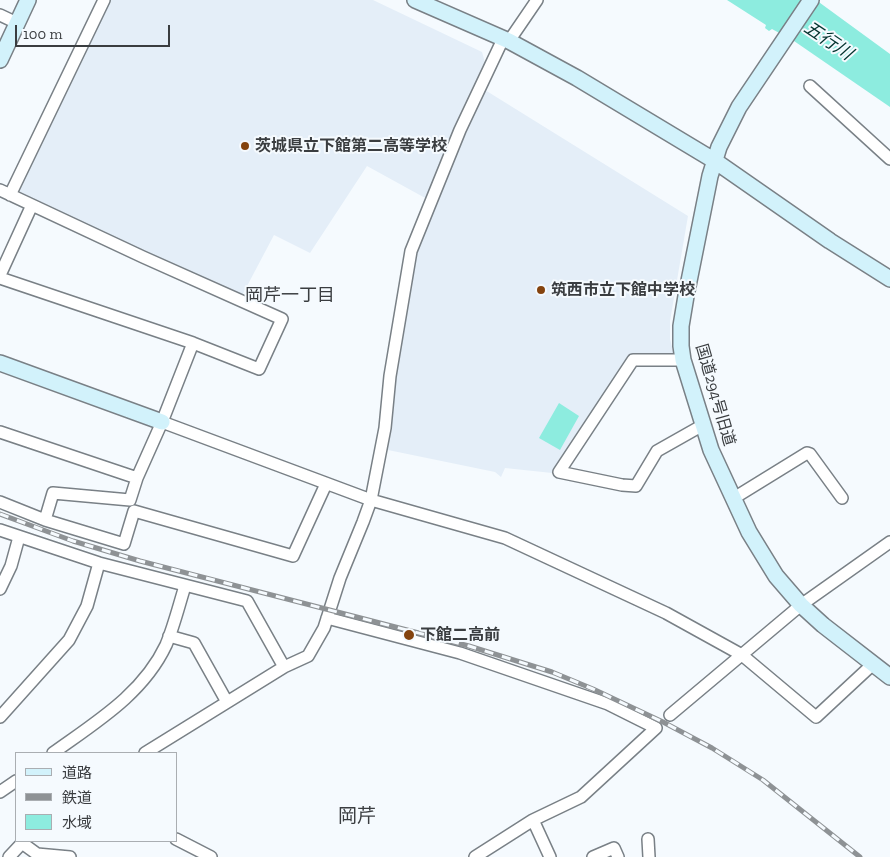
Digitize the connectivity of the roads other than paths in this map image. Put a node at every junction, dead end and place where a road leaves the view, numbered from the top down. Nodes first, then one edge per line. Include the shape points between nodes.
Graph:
1 (28, 0) edge
2 (104, 0) edge
3 (415, 0) edge
4 (537, 0) edge
5 (811, 0) edge
6 (0, 15) edge
7 (17, 23) junction
8 (506, 40) junction
9 (0, 60) edge
10 (810, 86) dead end
11 (890, 159) edge
12 (715, 161) junction
13 (5, 192) edge
14 (32, 205) junction
15 (0, 277) edge
16 (890, 279) edge
17 (193, 343) junction
18 (683, 360) junction
19 (0, 363) edge
20 (162, 422) junction
21 (703, 425) junction
22 (0, 432) edge
23 (137, 478) junction
24 (326, 484) junction
25 (734, 498) junction
26 (842, 498) dead end
27 (371, 500) junction
28 (0, 502) edge
29 (132, 506) junction
30 (45, 520) junction
31 (0, 530) edge
32 (19, 537) junction
33 (890, 542) edge
34 (99, 563) junction
35 (186, 586) junction
36 (0, 589) edge
37 (801, 605) junction
38 (328, 618) junction
39 (170, 636) junction
40 (742, 655) junction
41 (873, 664) junction
42 (284, 667) junction
43 (890, 677) edge
44 (227, 702) junction
45 (670, 715) dead end
46 (0, 717) edge
47 (54, 752) edge
48 (146, 752) edge
49 (15, 781) edge
50 (0, 792) edge
51 (532, 820) junction
52 (648, 839) dead end
53 (178, 840) edge
54 (23, 842) edge
55 (9, 857) edge
56 (70, 857) edge
57 (211, 857) edge
58 (475, 857) edge
59 (550, 857) edge
60 (593, 857) edge
61 (618, 857) edge
62 (649, 857) edge

1 - 7 street
2 - 13 street
3 - 8 street
4 - 8 street
5 - 12 street, 国道294号旧道 via 739,107
6 - 7 street
7 - 9 street
8 - 12 street
8 - 27 street via 460,130 411,251
10 - 11 street
12 - 16 street
12 - 18 street, 国道294号旧道 via 681,326
13 - 14 street
14 - 15 street
14 - 17 street via 282,319 258,369
15 - 17 street
17 - 20 street
18 - 21 street, 国道294号旧道
18 - 21 street via 633,360 559,472 636,486 657,451
19 - 20 street
20 - 23 street
20 - 24 street
21 - 25 street, 国道294号旧道
22 - 23 street
23 - 29 street
24 - 27 street
24 - 29 street via 293,556
25 - 26 street via 807,453
25 - 37 street, 国道294号旧道 via 749,532 776,576
27 - 38 street
27 - 40 street via 505,538 666,613
28 - 30 street
29 - 30 street via 53,493
29 - 30 street via 124,544
31 - 32 street
32 - 34 street
32 - 36 street
33 - 37 street
34 - 35 street
34 - 46 street via 87,606 69,640
35 - 39 street
35 - 42 street via 247,601
37 - 40 street
37 - 41 street, 国道294号旧道
38 - 42 street via 308,656
38 - 51 street via 460,653 608,704 656,728 581,797
39 - 44 street via 194,643
39 - 47 street via 156,662 128,697
40 - 41 street via 816,716
40 - 45 street
41 - 43 street, 国道294号旧道
42 - 44 street
44 - 48 street
49 - 50 street
51 - 58 street
51 - 59 street
52 - 62 street
53 - 57 street
54 - 55 street
54 - 56 street via 37,854
60 - 61 street via 614,848

